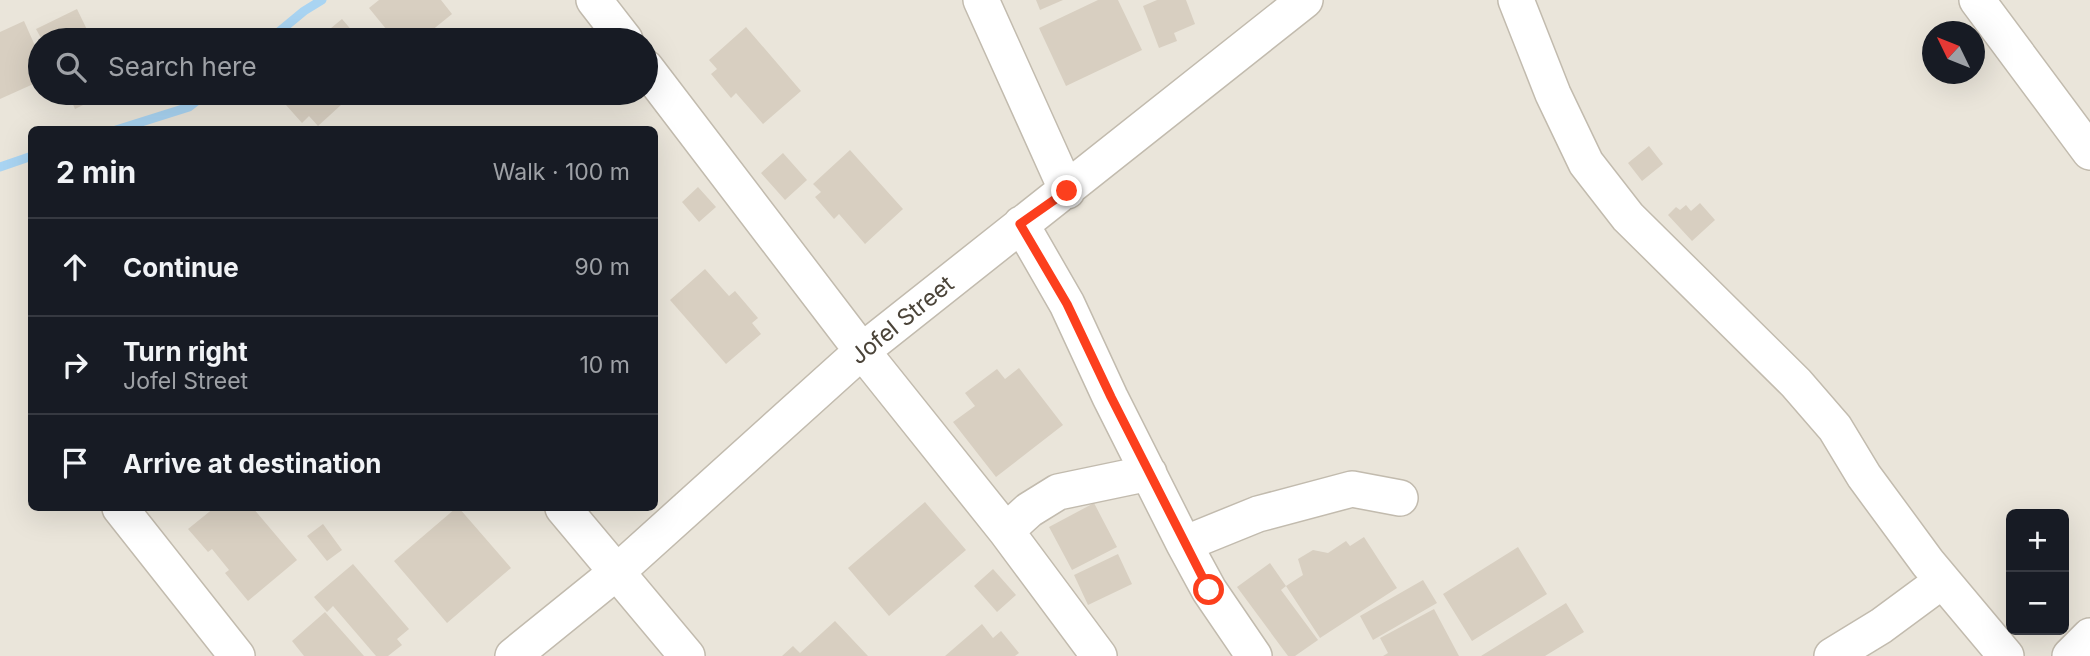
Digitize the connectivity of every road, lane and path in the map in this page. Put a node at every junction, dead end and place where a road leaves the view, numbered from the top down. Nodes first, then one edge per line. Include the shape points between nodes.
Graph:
1 (594, 0) edge
2 (981, 0) edge
3 (1305, 0) edge
4 (1516, 0) edge
5 (1978, 0) edge
6 (616, 28) edge
7 (658, 84) edge
8 (2090, 152) edge
9 (1067, 191) junction
10 (1020, 224) junction
11 (862, 351) junction
12 (1149, 473) junction
13 (1400, 498) dead end
14 (122, 511) edge
15 (566, 511) edge
16 (1006, 531) junction
17 (1184, 544) junction
18 (618, 571) junction
19 (1942, 581) junction
20 (2090, 636) edge
21 (237, 656) edge
22 (513, 656) edge
23 (687, 656) edge
24 (1099, 656) edge
25 (1254, 656) edge
26 (1832, 656) edge
27 (2006, 656) edge
28 (2070, 656) edge

1 - 6 street
2 - 9 street
3 - 9 street, Jofel Street
4 - 19 street via 1586,163 1628,217 1796,383 1835,428 1864,476
5 - 8 street
7 - 11 street
9 - 10 street, Jofel Street
10 - 11 street, Jofel Street
10 - 12 street via 1067,304
11 - 16 street
11 - 18 street, Jofel Street
12 - 16 street via 1058,492
12 - 17 street
13 - 17 street via 1352,489 1258,514
14 - 21 street
15 - 18 street
16 - 24 street
17 - 25 street
18 - 22 street, Jofel Street
18 - 23 street
19 - 26 street
19 - 27 street
20 - 28 street

